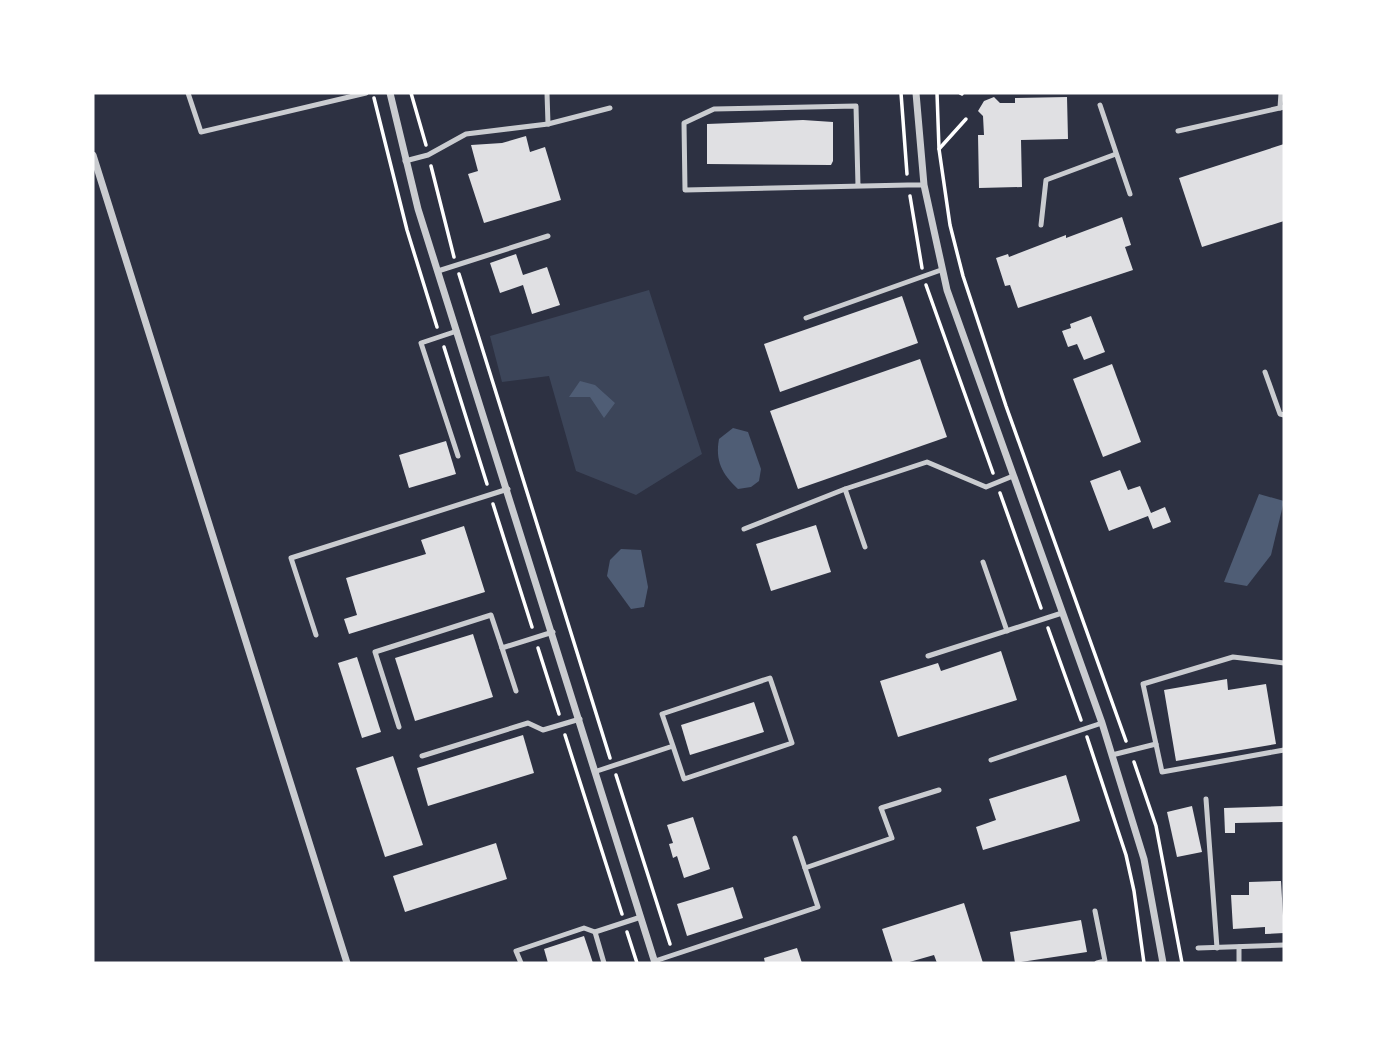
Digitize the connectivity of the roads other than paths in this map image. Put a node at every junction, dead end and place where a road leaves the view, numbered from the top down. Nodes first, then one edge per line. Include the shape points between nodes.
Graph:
1 (188, 93) edge
2 (366, 93) edge
3 (390, 93) edge
4 (547, 93) edge
5 (916, 93) edge
6 (1281, 93) edge
7 (1100, 105) dead end
8 (610, 108) dead end
9 (1282, 108) edge
10 (548, 124) junction
11 (1178, 131) dead end
12 (1116, 154) junction
13 (93, 155) edge
14 (405, 161) junction
15 (924, 184) junction
16 (858, 186) junction
17 (1130, 194) dead end
18 (1041, 225) dead end
19 (548, 236) dead end
20 (942, 270) junction
21 (438, 271) junction
22 (806, 318) dead end
23 (457, 331) junction
24 (1265, 372) dead end
25 (1284, 415) edge
26 (458, 456) dead end
27 (1013, 476) junction
28 (508, 489) junction
29 (845, 489) junction
30 (744, 529) dead end
31 (865, 547) dead end
32 (983, 562) dead end
33 (1062, 613) junction
34 (1007, 631) junction
35 (553, 632) junction
36 (316, 635) dead end
37 (502, 648) junction
38 (928, 656) dead end
39 (1284, 663) edge
40 (516, 691) dead end
41 (580, 719) junction
42 (1102, 723) junction
43 (399, 727) dead end
44 (1156, 744) junction
45 (673, 746) junction
46 (1284, 750) edge
47 (1112, 755) junction
48 (422, 756) dead end
49 (991, 761) dead end
50 (597, 771) junction
51 (939, 790) dead end
52 (1206, 799) dead end
53 (795, 838) dead end
54 (805, 868) junction
55 (1095, 911) dead end
56 (641, 917) junction
57 (595, 932) junction
58 (1284, 946) edge
59 (1239, 947) junction
60 (1198, 948) dead end
61 (1217, 948) junction
62 (655, 962) edge
63 (347, 963) edge
64 (521, 963) edge
65 (604, 963) edge
66 (1096, 963) edge
67 (1163, 963) edge
68 (1239, 963) edge

1 - 2 lane via 201,132
3 - 14 street
4 - 10 lane
5 - 15 street
6 - 9 lane
7 - 12 lane
8 - 10 lane
9 - 11 lane
10 - 14 lane via 466,134 429,155
12 - 17 lane
12 - 18 lane via 1046,180
13 - 63 street
14 - 21 street
15 - 16 lane
15 - 20 street
16 - 16 lane via 685,190 684,123 714,109 856,106
19 - 21 lane
20 - 22 lane
20 - 27 street
21 - 23 street
23 - 26 lane via 421,343
23 - 28 street
24 - 25 lane
27 - 29 lane via 986,486 927,462
27 - 33 street
28 - 35 street
28 - 36 lane via 290,558
29 - 30 lane
29 - 31 lane
32 - 34 lane
33 - 34 lane
33 - 42 street
34 - 38 lane
35 - 37 lane
35 - 41 street
37 - 40 lane
37 - 43 lane via 491,615 375,652
39 - 44 lane via 1233,657 1143,684
41 - 48 lane via 543,730 528,723
41 - 50 street
42 - 47 street
42 - 49 lane
44 - 46 lane via 1162,772
44 - 47 lane
45 - 45 lane via 684,779 792,743 770,678 662,714
45 - 50 lane
47 - 67 street via 1144,859
50 - 56 street
51 - 54 lane via 881,808 892,838
52 - 61 lane
53 - 54 lane
54 - 62 lane via 818,907
55 - 66 lane via 1105,961
56 - 57 lane
56 - 62 street
57 - 64 lane via 584,928 516,951
57 - 65 lane
58 - 59 lane
59 - 61 lane
59 - 68 lane
60 - 61 lane

